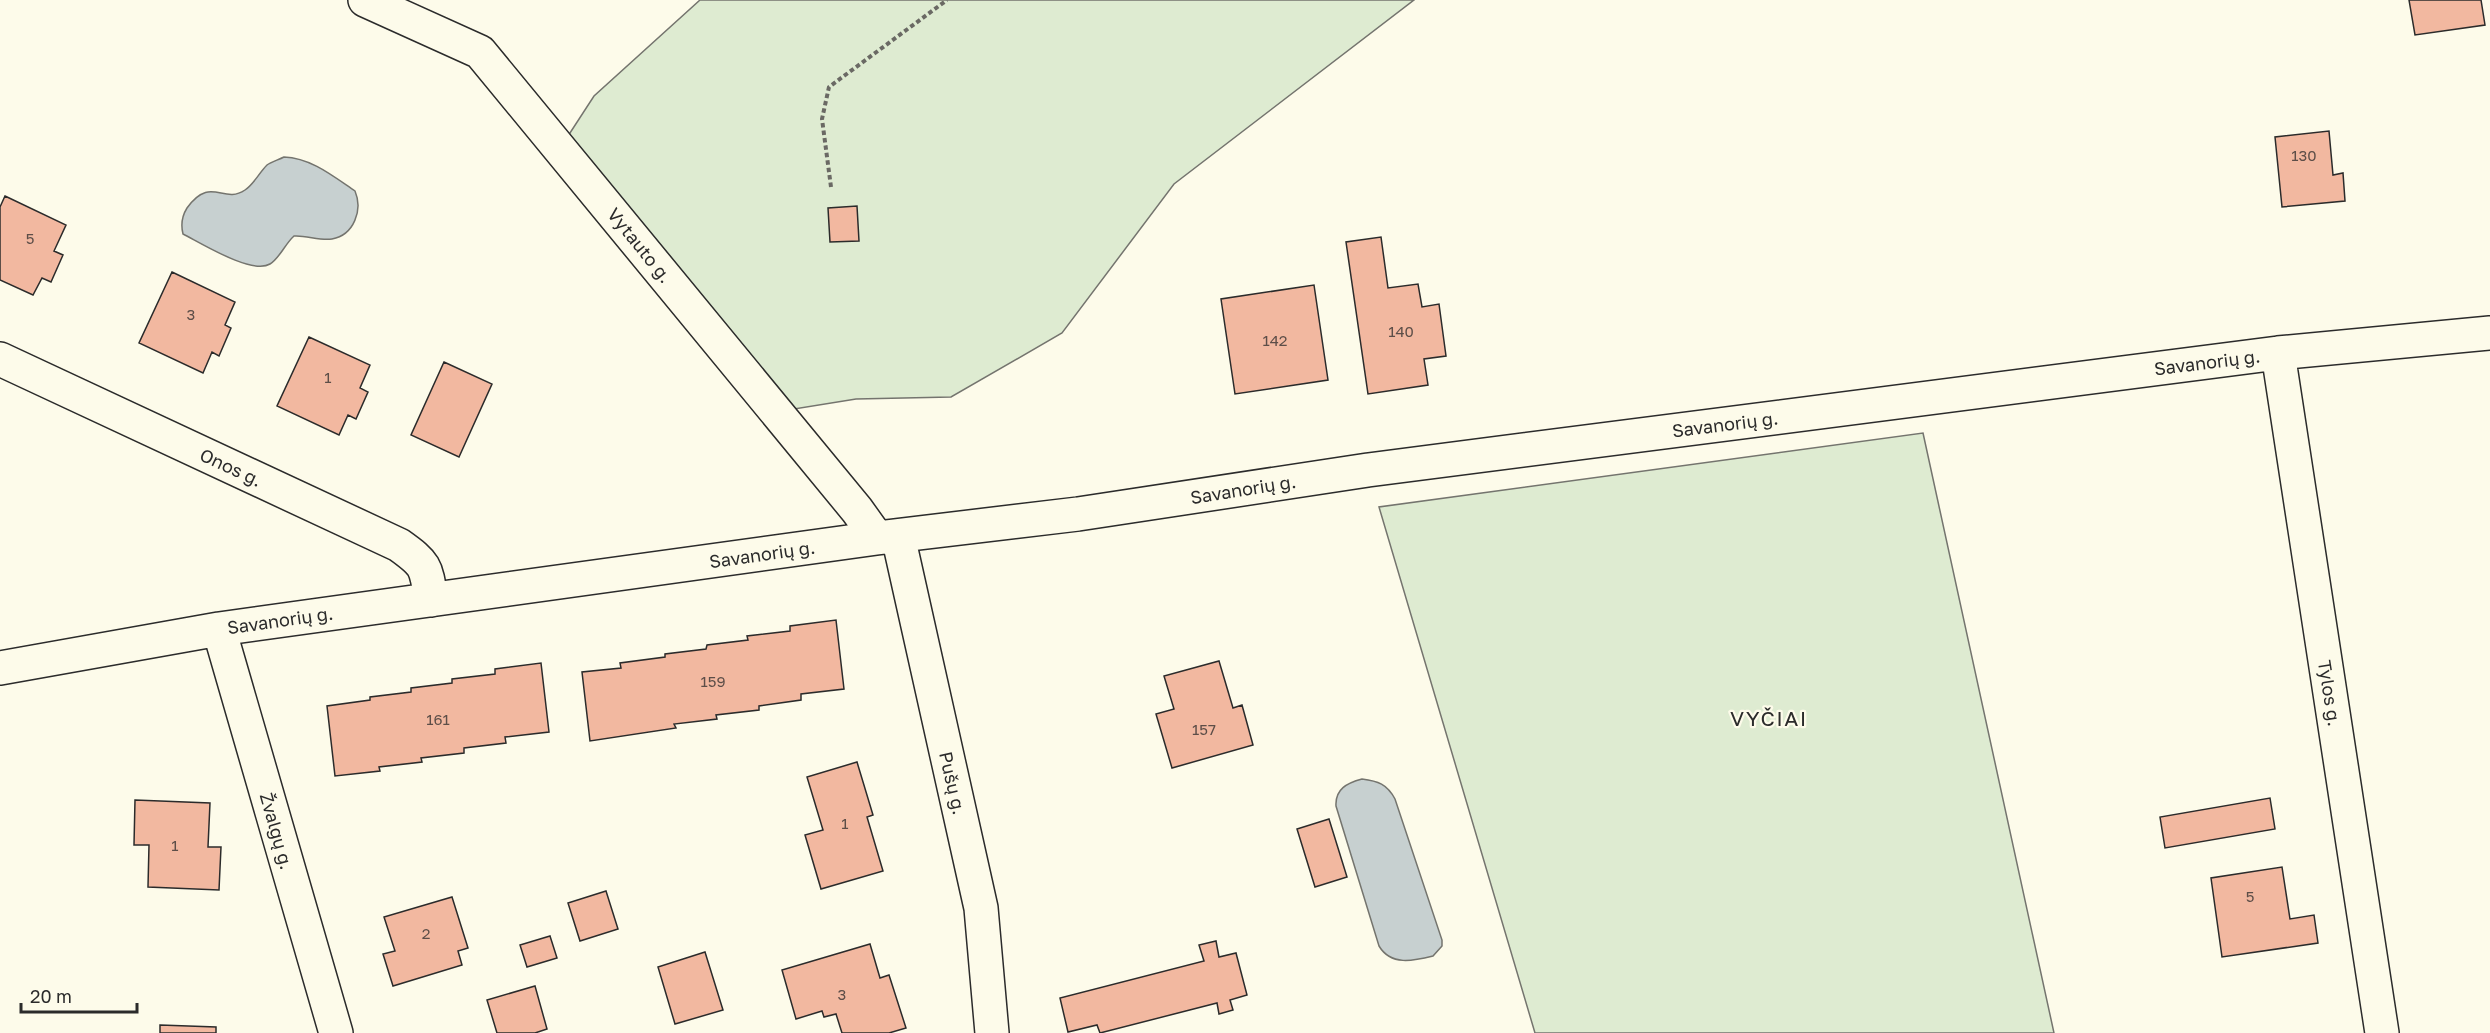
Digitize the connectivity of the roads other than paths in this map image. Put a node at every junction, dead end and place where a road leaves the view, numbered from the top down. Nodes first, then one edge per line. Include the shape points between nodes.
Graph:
1 (365, 0) edge
2 (2490, 333) edge
3 (2278, 353) junction
4 (0, 359) edge
5 (887, 537) junction
6 (431, 600) junction
7 (219, 628) junction
8 (0, 668) edge
9 (336, 1033) edge
10 (992, 1033) edge
11 (2382, 1033) edge

1 - 5 street, Vytauto g. via 480,52 857,510
2 - 3 street, Savanorių g.
3 - 5 street, Savanorių g. via 1368,470 1078,514
3 - 11 street, Tylos g.
4 - 6 street, Onos g. via 399,545 422,561
5 - 6 street, Savanorių g.
5 - 10 street, Pušų g. via 981,908
6 - 7 street, Savanorių g.
7 - 8 street, Savanorių g.
7 - 9 street, Žvalgų g.

